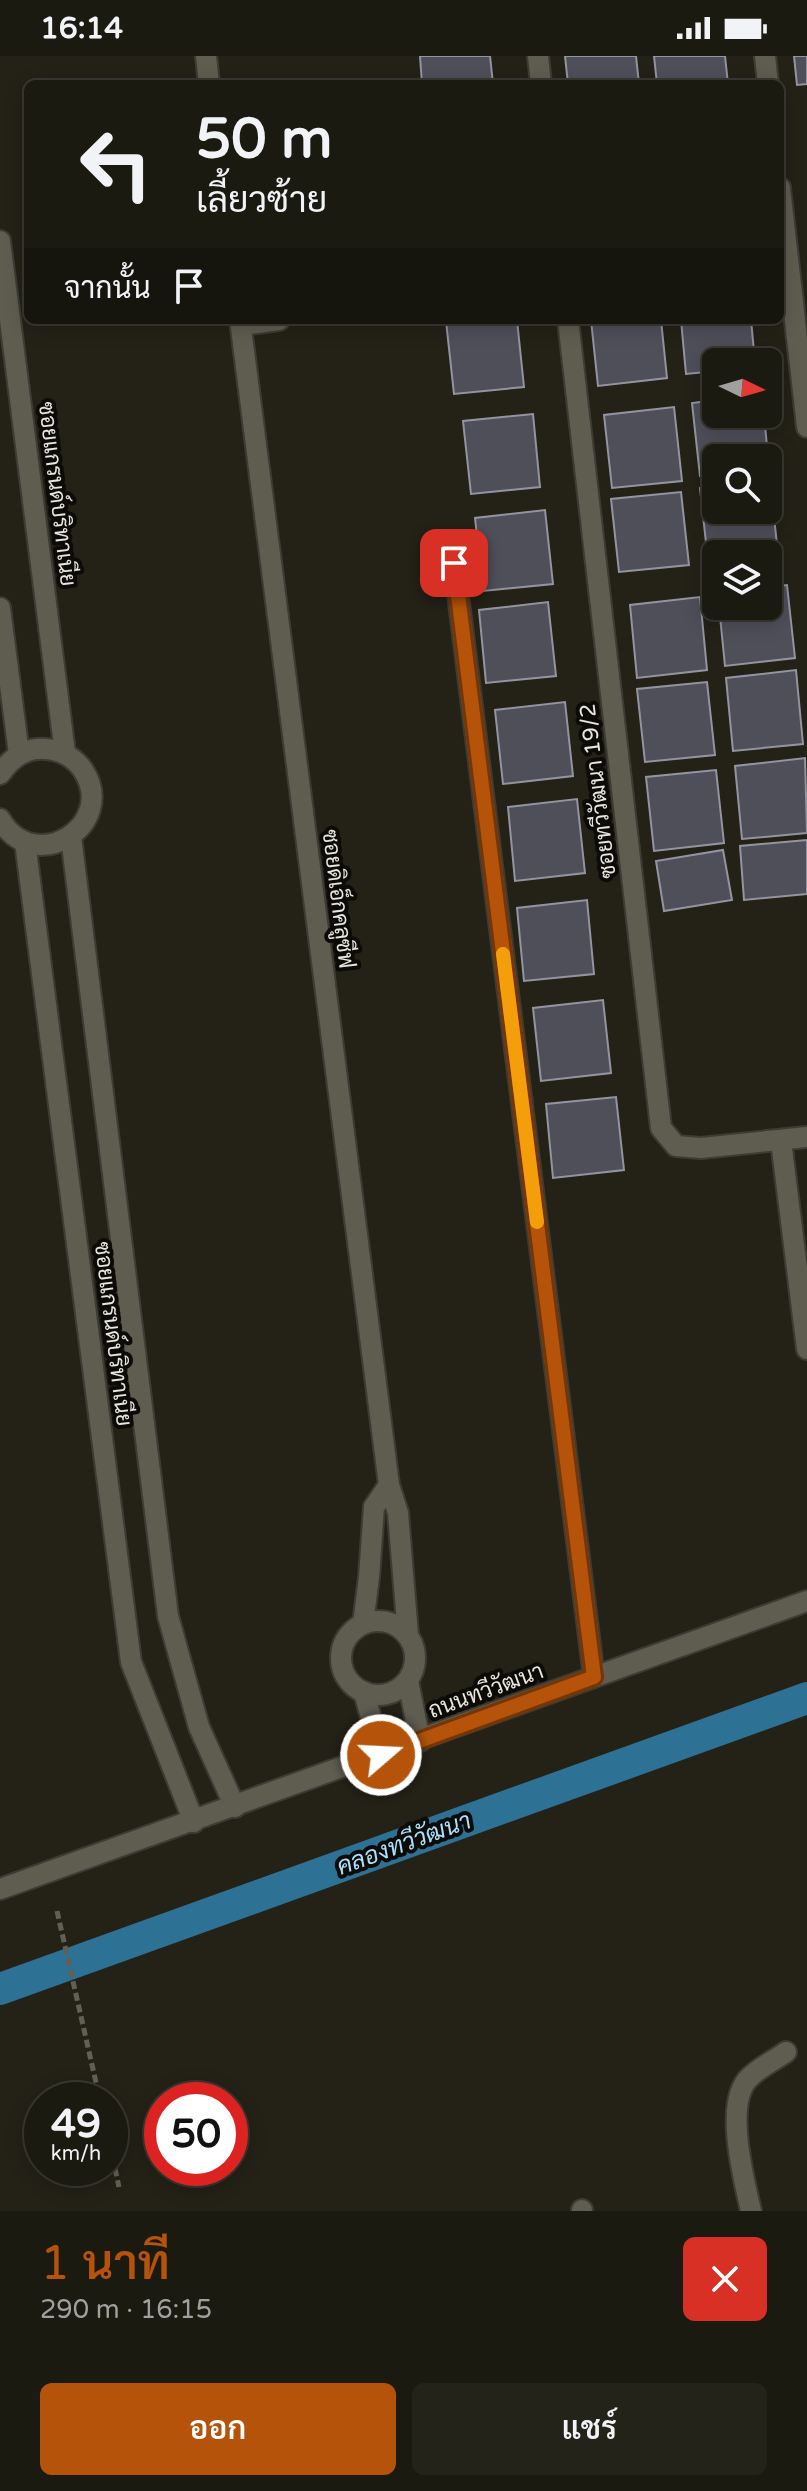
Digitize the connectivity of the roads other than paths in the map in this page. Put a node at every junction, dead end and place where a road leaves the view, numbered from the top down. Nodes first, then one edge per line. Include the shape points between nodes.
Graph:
1 (206, 56) edge
2 (538, 56) edge
3 (765, 56) edge
4 (209, 80) edge
5 (541, 80) edge
6 (768, 80) edge
7 (784, 223) edge
8 (0, 241) edge
9 (240, 324) edge
10 (568, 324) edge
11 (807, 427) edge
12 (454, 563) dead end
13 (0, 608) edge
14 (65, 753) junction
15 (19, 754) junction
16 (0, 774) edge
17 (0, 819) edge
18 (71, 837) junction
19 (25, 842) junction
20 (807, 1137) edge
21 (781, 1141) junction
22 (807, 1349) edge
23 (389, 1485) junction
24 (807, 1601) edge
25 (363, 1624) junction
26 (408, 1635) junction
27 (594, 1677) junction
28 (408, 1681) junction
29 (364, 1692) junction
30 (420, 1741) junction
31 (381, 1755) junction
32 (235, 1807) junction
33 (194, 1822) junction
34 (0, 1889) edge
35 (786, 2052) dead end
36 (751, 2211) edge

1 - 4 street
2 - 5 street
3 - 6 street
7 - 11 street
8 - 14 street, ซอยแกรนด์บริทาเนีย
9 - 23 street, ซอยดิเอ็กคลูซีฟ
10 - 21 street, ซอยทวีวัฒนา 19/2 via 661,1128 676,1146
12 - 27 street
13 - 15 street
14 - 15 street via 33,749
14 - 18 street via 83,770 91,793 83,825
15 - 16 street
17 - 19 street
18 - 19 street via 41,846
18 - 32 street, ซอยแกรนด์บริทาเนีย via 168,1616 199,1727
19 - 33 street, ซอยแกรนด์บริทาเนีย via 131,1662
20 - 21 street, ซอยทวีวัฒนา 19/2
21 - 22 street
23 - 25 street via 374,1507
23 - 26 street, ซอยดิเอ็กคลูซีฟ via 398,1513
24 - 27 street, ถนนทวีวัฒนา
25 - 26 street via 387,1622
25 - 29 street via 346,1641 342,1664 346,1676
26 - 28 street, ซอยดิเอ็กคลูซีฟ via 416,1658
27 - 30 street, ถนนทวีวัฒนา
28 - 29 street via 387,1694
28 - 30 street, ซอยดิเอ็กคลูซีฟ
29 - 31 street
30 - 31 street, ถนนทวีวัฒนา
31 - 32 street, ถนนทวีวัฒนา
32 - 33 street, ถนนทวีวัฒนา
33 - 34 street, ถนนทวีวัฒนา
35 - 36 street via 748,2078 739,2096 737,2123

